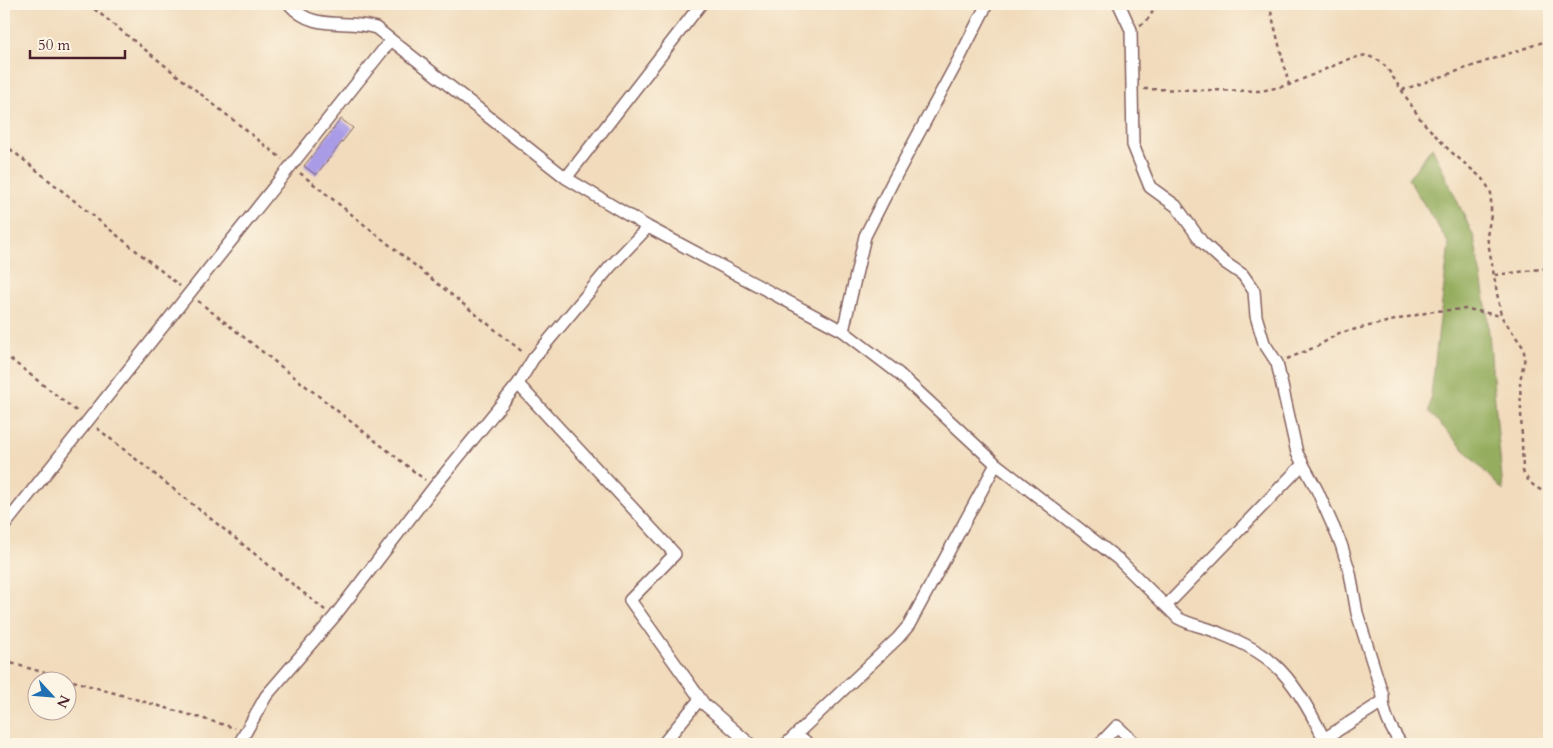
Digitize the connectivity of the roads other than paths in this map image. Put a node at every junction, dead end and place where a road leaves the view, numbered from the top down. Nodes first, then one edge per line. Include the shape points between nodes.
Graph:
1 (290, 4) edge
2 (701, 4) edge
3 (987, 4) edge
4 (1119, 4) edge
5 (391, 40) junction
6 (566, 178) junction
7 (648, 227) junction
8 (844, 331) junction
9 (518, 384) junction
10 (996, 464) junction
11 (1303, 464) junction
12 (4, 526) edge
13 (1166, 606) junction
14 (700, 699) junction
15 (1382, 702) junction
16 (1322, 742) edge
17 (239, 744) edge
18 (664, 744) edge
19 (750, 744) edge
20 (786, 744) edge
21 (800, 744) edge
22 (808, 744) edge
23 (1100, 744) edge
24 (1136, 744) edge
25 (1400, 744) edge

1 - 5 street via 311,20 366,25 376,28
2 - 6 street
3 - 8 street via 865,236
4 - 11 street via 1131,30 1133,145 1150,187 1176,206 1202,242 1243,275 1254,291 1256,316 1264,343 1278,363 1297,453
5 - 6 street
5 - 12 street
6 - 7 street
7 - 8 street
7 - 9 street via 533,360
8 - 10 street via 898,373
9 - 14 street via 675,554 630,600
9 - 17 street via 334,617 266,696
10 - 13 street via 1118,559
10 - 20 street via 909,625
11 - 13 street
11 - 15 street via 1341,544
13 - 16 street via 1178,618 1222,634 1274,664 1290,682
14 - 18 street
14 - 19 street
15 - 16 street
15 - 25 street
21 - 22 street via 804,740
23 - 24 street via 1117,726

